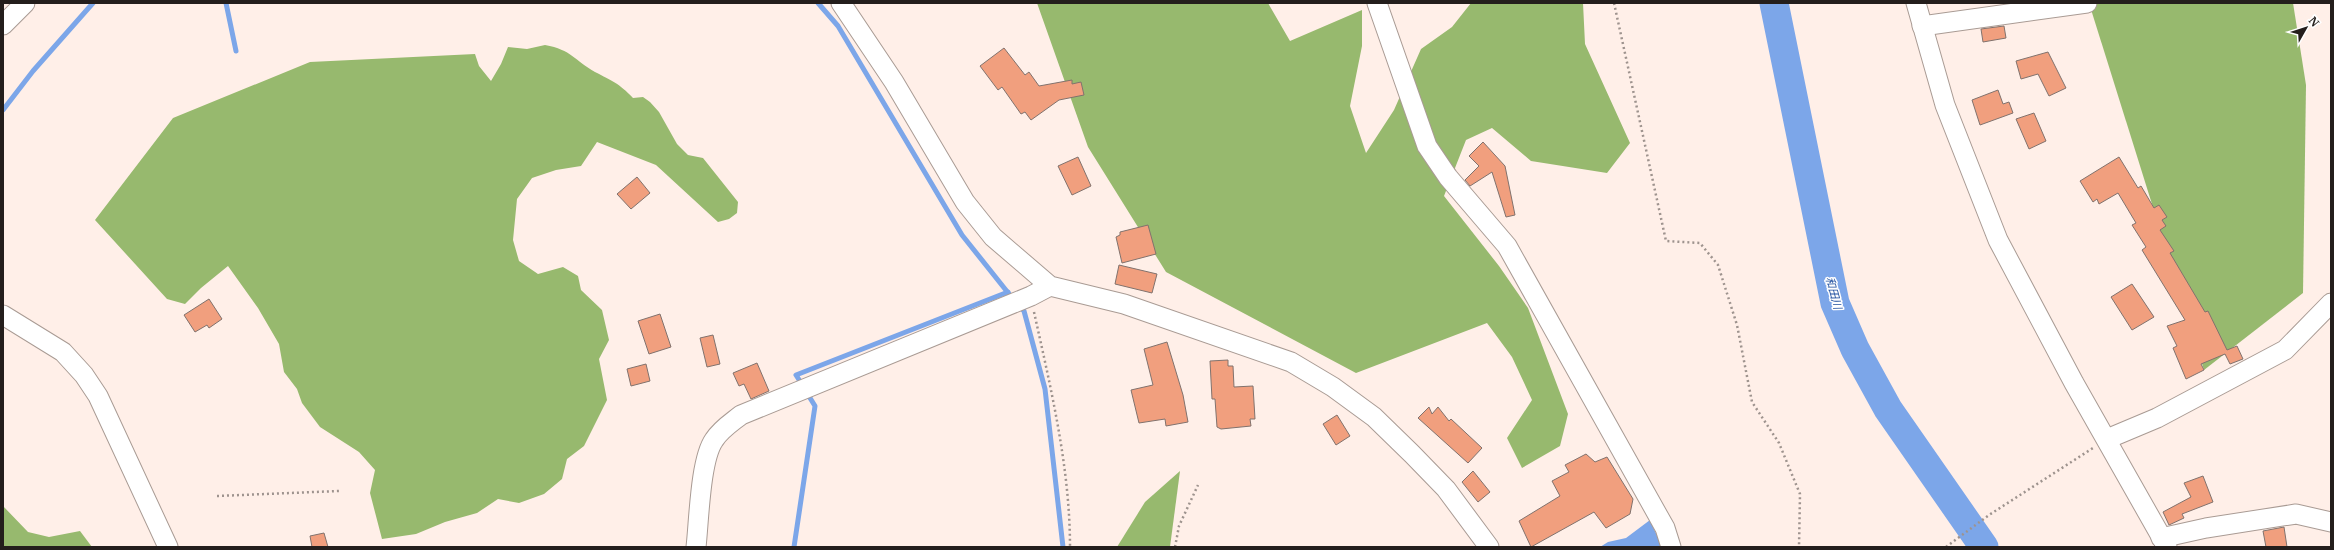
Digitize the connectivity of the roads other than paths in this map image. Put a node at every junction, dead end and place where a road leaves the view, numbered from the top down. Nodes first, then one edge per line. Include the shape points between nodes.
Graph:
1 (25, 3) edge
2 (841, 3) edge
3 (1377, 3) edge
4 (1916, 3) edge
5 (2087, 3) edge
6 (3, 25) edge
7 (1922, 26) junction
8 (1050, 286) junction
9 (2331, 303) edge
10 (3, 314) edge
11 (2106, 439) junction
12 (2331, 522) edge
13 (2164, 543) edge
14 (168, 547) edge
15 (696, 547) edge
16 (1489, 547) edge
17 (1671, 547) edge

1 - 6 street
2 - 8 street via 894,82 965,202 993,237
3 - 17 street via 1427,146 1448,177 1507,246 1665,528
4 - 7 street
5 - 7 street
7 - 11 street via 1945,105 1998,240
8 - 15 street via 741,415 726,426 713,441 705,466
8 - 16 street via 1124,304 1291,362 1333,387 1374,417 1446,489
9 - 11 street via 2285,350 2157,418
10 - 14 street via 63,352 84,375 98,396
11 - 13 street
12 - 13 street via 2296,514 2206,528

